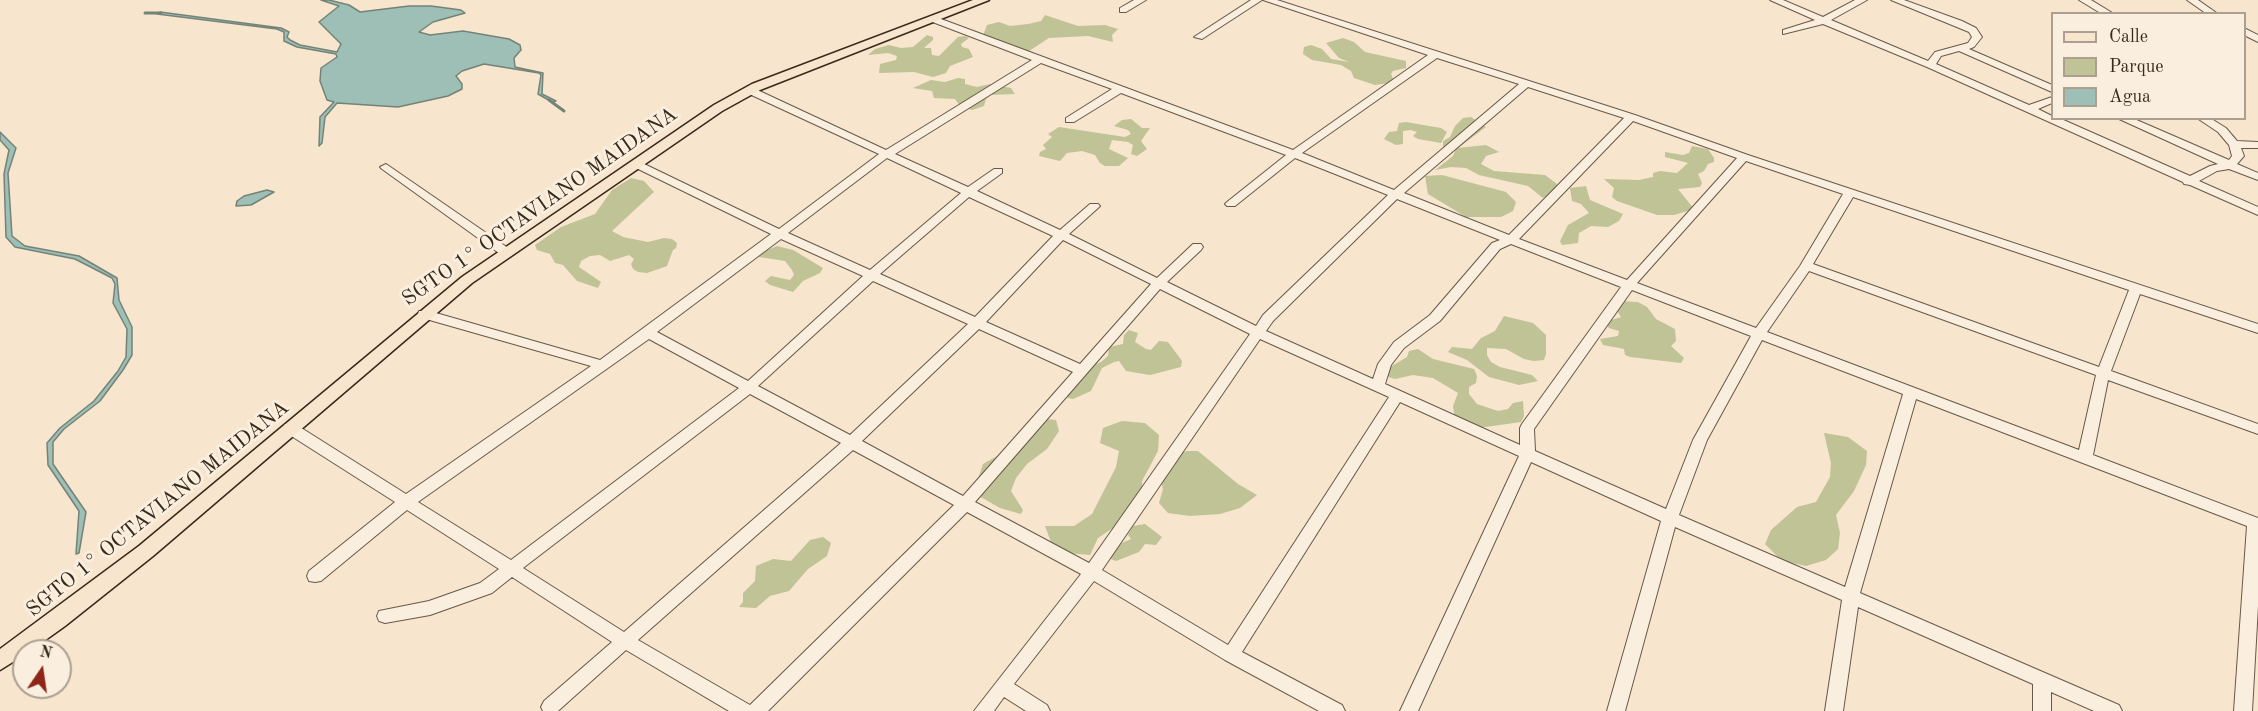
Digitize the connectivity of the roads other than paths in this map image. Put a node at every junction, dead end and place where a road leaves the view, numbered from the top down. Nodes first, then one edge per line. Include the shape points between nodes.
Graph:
1 (983, 0) edge
2 (1142, 0) edge
3 (1257, 0) edge
4 (1268, 0) edge
5 (1775, 0) edge
6 (1862, 0) edge
7 (1896, 0) edge
8 (2084, 0) edge
9 (2192, 0) edge
10 (1123, 10) dead end
11 (2106, 12) edge
12 (2211, 12) edge
13 (933, 19) junction
14 (1822, 21) junction
15 (1786, 32) dead end
16 (1199, 37) dead end
17 (1959, 48) junction
18 (1436, 54) junction
19 (1040, 59) junction
20 (1930, 65) junction
21 (1527, 82) junction
22 (1121, 88) junction
23 (2051, 88) edge
24 (748, 90) junction
25 (2051, 100) edge
26 (2029, 108) junction
27 (1631, 117) junction
28 (2051, 118) edge
29 (1070, 120) dead end
30 (2055, 120) edge
31 (2127, 120) edge
32 (2205, 120) edge
33 (2234, 144) junction
34 (2258, 145) edge
35 (1294, 153) junction
36 (885, 155) junction
37 (1744, 157) junction
38 (636, 164) junction
39 (2231, 165) junction
40 (386, 167) dead end
41 (998, 171) dead end
42 (2258, 177) edge
43 (2188, 182) junction
44 (1850, 192) junction
45 (967, 194) junction
46 (1395, 195) junction
47 (1231, 204) dead end
48 (1094, 206) dead end
49 (2258, 211) edge
50 (780, 234) junction
51 (1061, 235) junction
52 (1511, 240) junction
53 (1197, 247) dead end
54 (507, 253) junction
55 (1806, 266) junction
56 (873, 274) junction
57 (1158, 284) junction
58 (1629, 285) junction
59 (2136, 287) junction
60 (424, 314) junction
61 (978, 322) junction
62 (2258, 329) edge
63 (648, 333) junction
64 (1259, 333) junction
65 (1758, 335) junction
66 (602, 365) junction
67 (1082, 370) junction
68 (2103, 373) junction
69 (1377, 386) junction
70 (748, 388) junction
71 (1911, 391) junction
72 (1397, 395) junction
73 (290, 428) junction
74 (2258, 429) edge
75 (851, 443) junction
76 (1528, 452) junction
77 (2085, 458) junction
78 (406, 502) junction
79 (965, 504) junction
80 (1670, 518) junction
81 (2257, 524) edge
82 (513, 569) junction
83 (1092, 572) junction
84 (315, 576) dead end
85 (1851, 596) junction
86 (385, 616) dead end
87 (625, 641) junction
88 (1231, 655) junction
89 (0, 661) edge
90 (2042, 681) junction
91 (1002, 686) junction
92 (550, 707) dead end
93 (745, 711) edge
94 (756, 711) edge
95 (983, 711) edge
96 (1041, 711) edge
97 (1336, 711) edge
98 (1409, 711) edge
99 (1616, 711) edge
100 (1834, 711) edge
101 (2042, 711) edge
102 (2113, 711) edge
103 (2243, 711) edge

1 - 13 main road, SGTO 1° OCTAVIANO MAIDANA
2 - 10 street
3 - 16 street
4 - 18 street
5 - 14 street
6 - 14 street
7 - 17 street via 1973,30 1977,37 1971,45
8 - 11 street
9 - 12 street
13 - 19 street
13 - 24 main road, SGTO 1° OCTAVIANO MAIDANA
14 - 15 street
14 - 20 street
17 - 20 street via 1938,54
17 - 23 street
18 - 21 street
18 - 35 street
19 - 22 street
19 - 36 street
20 - 26 street
21 - 27 street
21 - 46 street
22 - 29 street
22 - 35 street
24 - 36 street
24 - 38 main road, SGTO 1° OCTAVIANO MAIDANA
25 - 26 street
26 - 28 street
27 - 37 street
27 - 52 street
30 - 43 street
31 - 39 street
32 - 33 street via 2222,130
33 - 34 street
33 - 39 street via 2238,156
35 - 46 street
35 - 47 street
36 - 45 street
36 - 50 street
37 - 44 street
37 - 58 street
38 - 50 street
38 - 54 main road, SGTO 1° OCTAVIANO MAIDANA
39 - 42 street
39 - 43 street via 2214,168
40 - 54 street
41 - 45 street
43 - 49 street
44 - 55 street
44 - 59 street
45 - 51 street
45 - 56 street
46 - 52 street
46 - 64 street via 1268,318
48 - 51 street
50 - 56 street
50 - 63 street
51 - 57 street
51 - 61 street
52 - 58 street
52 - 69 street via 1496,246 1435,318 1399,345 1385,364
53 - 57 street
54 - 60 main road, SGTO 1° OCTAVIANO MAIDANA
55 - 65 street
55 - 68 street
56 - 61 street
56 - 70 street
57 - 64 street
57 - 67 street
58 - 65 street
58 - 76 street via 1527,428
59 - 62 street
59 - 68 street
60 - 66 street
60 - 73 main road, SGTO 1° OCTAVIANO MAIDANA
61 - 67 street
61 - 75 street
63 - 66 street
63 - 70 street
64 - 69 street
64 - 83 street
65 - 71 street
65 - 80 street via 1700,440
66 - 78 street
67 - 79 street
68 - 74 street
68 - 77 street
69 - 72 street
70 - 75 street
70 - 82 street
71 - 77 street
71 - 85 street
72 - 76 street
72 - 88 street
73 - 78 street
73 - 89 main road, SGTO 1° OCTAVIANO MAIDANA via 146,551
75 - 79 street
75 - 87 street
76 - 80 street
76 - 98 street
77 - 81 street
78 - 82 street
78 - 84 street
79 - 83 street
79 - 94 street
80 - 85 street
80 - 99 street
81 - 103 street
82 - 86 street via 486,588 430,608
82 - 87 street
83 - 88 street
83 - 91 street
85 - 90 street
85 - 100 street
87 - 92 street
87 - 93 street
88 - 97 street
90 - 101 street
90 - 102 street
91 - 95 street
91 - 96 street

